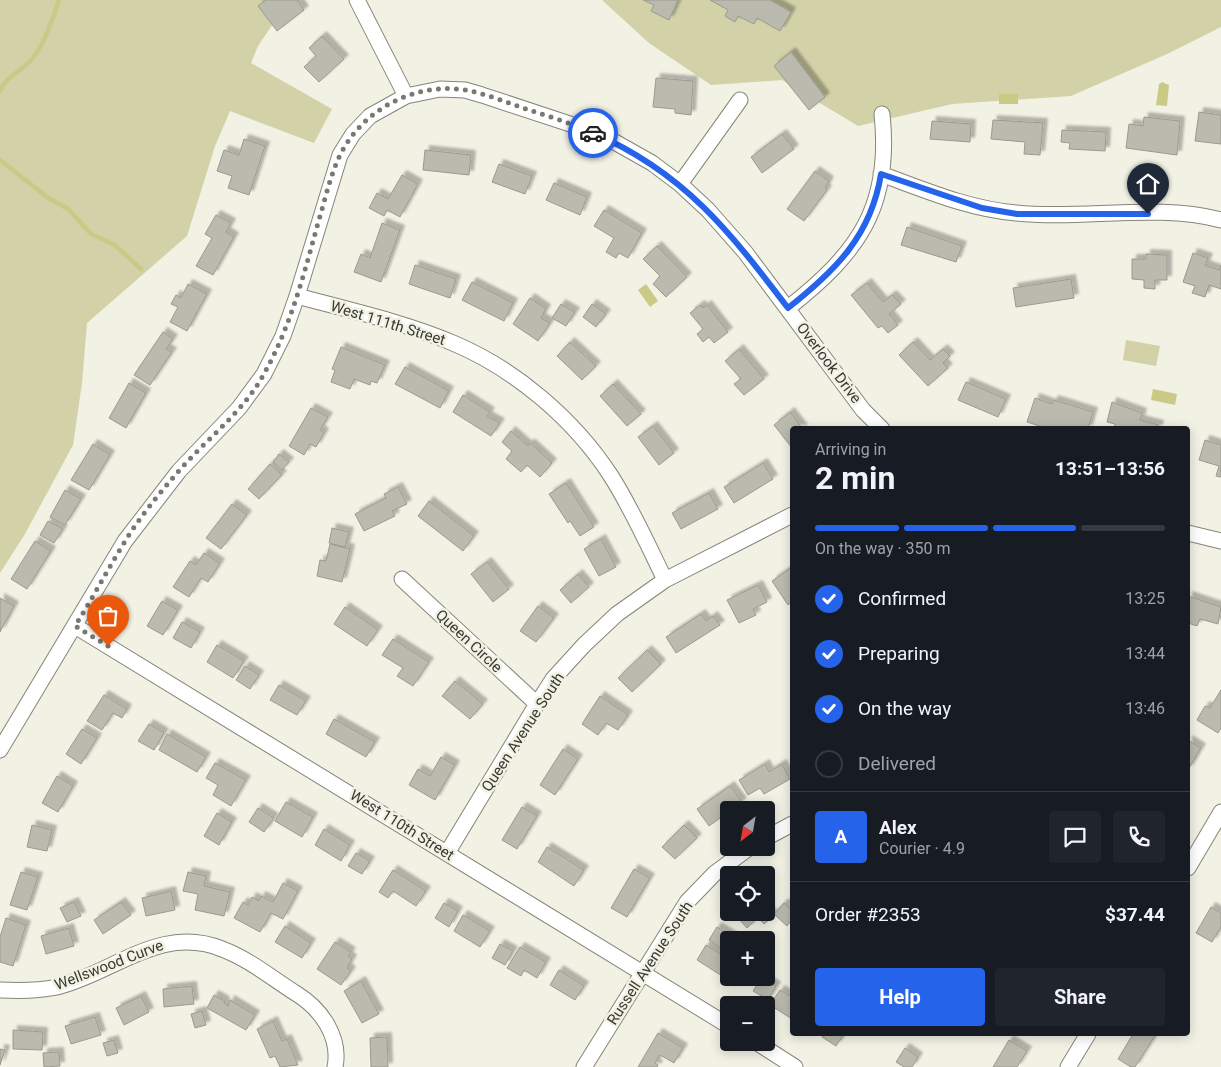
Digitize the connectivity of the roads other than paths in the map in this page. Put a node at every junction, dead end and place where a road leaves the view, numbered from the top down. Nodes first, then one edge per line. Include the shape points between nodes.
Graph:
1 (357, 0) edge
2 (406, 96) junction
3 (740, 100) dead end
4 (882, 114) dead end
5 (881, 174) junction
6 (680, 184) junction
7 (1221, 220) edge
8 (297, 296) junction
9 (788, 308) junction
10 (879, 426) edge
11 (790, 517) edge
12 (1190, 533) edge
13 (1221, 541) edge
14 (402, 579) dead end
15 (665, 580) junction
16 (75, 626) junction
17 (537, 704) junction
18 (0, 750) edge
19 (1221, 812) edge
20 (790, 825) edge
21 (775, 833) edge
22 (447, 853) junction
23 (738, 856) edge
24 (1190, 865) edge
25 (642, 972) junction
26 (0, 990) edge
27 (720, 1020) edge
28 (1087, 1036) edge
29 (770, 1051) edge
30 (335, 1067) edge
31 (584, 1067) edge
32 (795, 1067) edge
33 (1068, 1067) edge

1 - 2 street
2 - 6 street, Overlook Drive via 440,89 465,90 499,100 573,124 613,142 652,163
2 - 8 street, Overlook Drive via 370,116 340,155
3 - 6 street
4 - 5 street via 885,140
5 - 7 street via 982,208 1017,214 1184,214
5 - 9 street via 869,219 853,245 835,269
6 - 9 street, Overlook Drive via 739,245
8 - 15 street, West 111th Street via 418,330 488,361 520,382 553,409 610,475 632,511
8 - 16 street, Overlook Drive via 283,336 264,374 239,408 151,505 125,541
9 - 10 street, Overlook Drive via 863,410
11 - 15 street, Queen Avenue South
12 - 13 street
14 - 17 street, Queen Circle
15 - 17 street, Queen Avenue South via 617,614 584,645
16 - 18 street, Overlook Drive
16 - 22 street, West 110th Street
17 - 22 street, Queen Avenue South
19 - 24 street
20 - 21 street
22 - 25 street, West 110th Street
23 - 25 street, Russell Avenue South via 715,873 687,902
25 - 27 street, West 110th Street
25 - 31 street, Russell Avenue South
26 - 30 street, Wellswood Curve via 28,991 58,986 163,943 202,943 240,957 317,1010 335,1043
28 - 33 street
29 - 32 street

